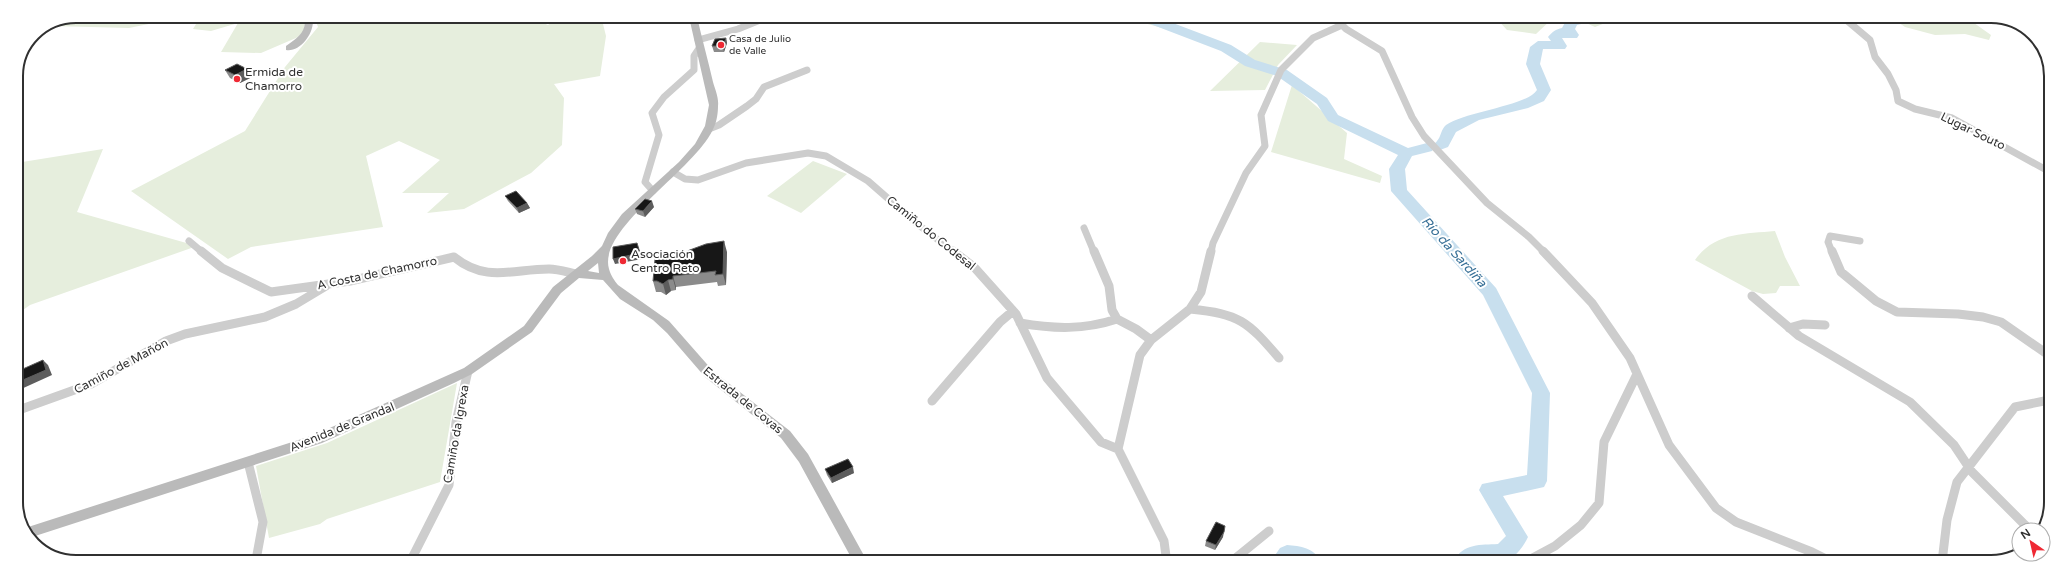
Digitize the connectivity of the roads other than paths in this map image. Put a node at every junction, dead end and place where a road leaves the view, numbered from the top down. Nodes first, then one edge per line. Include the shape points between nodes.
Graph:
1 (310, 23) edge
2 (694, 23) edge
3 (753, 23) edge
4 (1339, 23) edge
5 (1343, 23) edge
6 (1850, 23) edge
7 (699, 43) junction
8 (289, 48) dead end
9 (807, 70) dead end
10 (709, 129) junction
11 (2044, 169) edge
12 (673, 172) junction
13 (653, 191) junction
14 (1084, 228) dead end
15 (189, 241) dead end
16 (1860, 241) dead end
17 (606, 246) junction
18 (604, 270) junction
19 (576, 274) junction
20 (327, 285) junction
21 (1752, 296) dead end
22 (1190, 309) junction
23 (1014, 311) junction
24 (1117, 319) junction
25 (1020, 323) junction
26 (1825, 325) dead end
27 (1789, 328) junction
28 (1151, 340) junction
29 (2044, 352) edge
30 (1280, 358) dead end
31 (468, 371) junction
32 (1637, 374) junction
33 (932, 401) dead end
34 (2044, 401) edge
35 (23, 410) edge
36 (1118, 449) junction
37 (248, 462) junction
38 (1968, 465) junction
39 (2022, 522) edge
40 (32, 531) edge
41 (1269, 531) dead end
42 (257, 555) edge
43 (414, 555) edge
44 (857, 555) edge
45 (1166, 555) edge
46 (1239, 555) edge
47 (1538, 555) edge
48 (1818, 555) edge
49 (1943, 555) edge

1 - 8 main road via 309,31
2 - 7 main road
3 - 7 street
4 - 22 street via 1313,38 1281,70 1261,115 1265,146 1246,173 1220,229 1202,292
5 - 32 street via 1347,30 1382,51 1412,117 1424,136 1486,203 1529,237 1587,298 1622,345
6 - 11 street, Lugar Souto via 1870,40 1875,57 1888,74 1898,101 1903,106 1952,118
7 - 10 main road via 714,105 714,118
7 - 13 street via 694,56 694,70 664,97 652,113 659,135 645,182
9 - 10 street via 764,88 747,106
10 - 12 main road
12 - 13 main road
12 - 23 street, Camiño do Codesal via 692,180 746,163 808,153 826,156 868,181 916,223 974,267
13 - 17 main road via 619,226
14 - 24 street via 1109,286 1112,310
15 - 20 street, A Costa de Chamorro via 222,268 271,292
16 - 29 street via 1830,236 1828,242 1841,272 1876,301 1897,312 1992,318
17 - 18 main road
17 - 19 main road, Avenida de Grandal via 596,259
18 - 19 main road
18 - 44 main road, Estrada de Covas via 614,287 665,324 707,373 769,421 794,444
19 - 20 street, A Costa de Chamorro via 547,268 484,273 470,269 454,257
19 - 31 main road, Avenida de Grandal via 557,290 528,329
20 - 35 street, Camiño de Mañón via 311,297 274,314 243,323 204,329 168,340 144,351 101,379
21 - 27 street
22 - 28 street
22 - 30 street via 1233,318 1251,327
23 - 25 street, Camiño do Codesal
23 - 33 street via 1000,322
24 - 25 street via 1103,324 1063,330
24 - 28 street
25 - 36 street, Camiño do Codesal via 1047,378 1101,442
26 - 27 street via 1803,324
27 - 38 street via 1910,402 1939,429
28 - 36 street via 1140,355
31 - 37 main road, Avenida de Grandal via 318,439
31 - 43 street, Camiño da Igrexa via 456,422 449,485
32 - 47 street via 1604,442 1599,503 1581,525 1555,546
32 - 48 street via 1669,445 1716,508 1736,522
34 - 38 street via 2015,407
36 - 45 street via 1164,541
37 - 40 main road, Avenida de Grandal
37 - 42 street via 263,522
38 - 39 street
38 - 49 street via 1957,482
41 - 46 street

